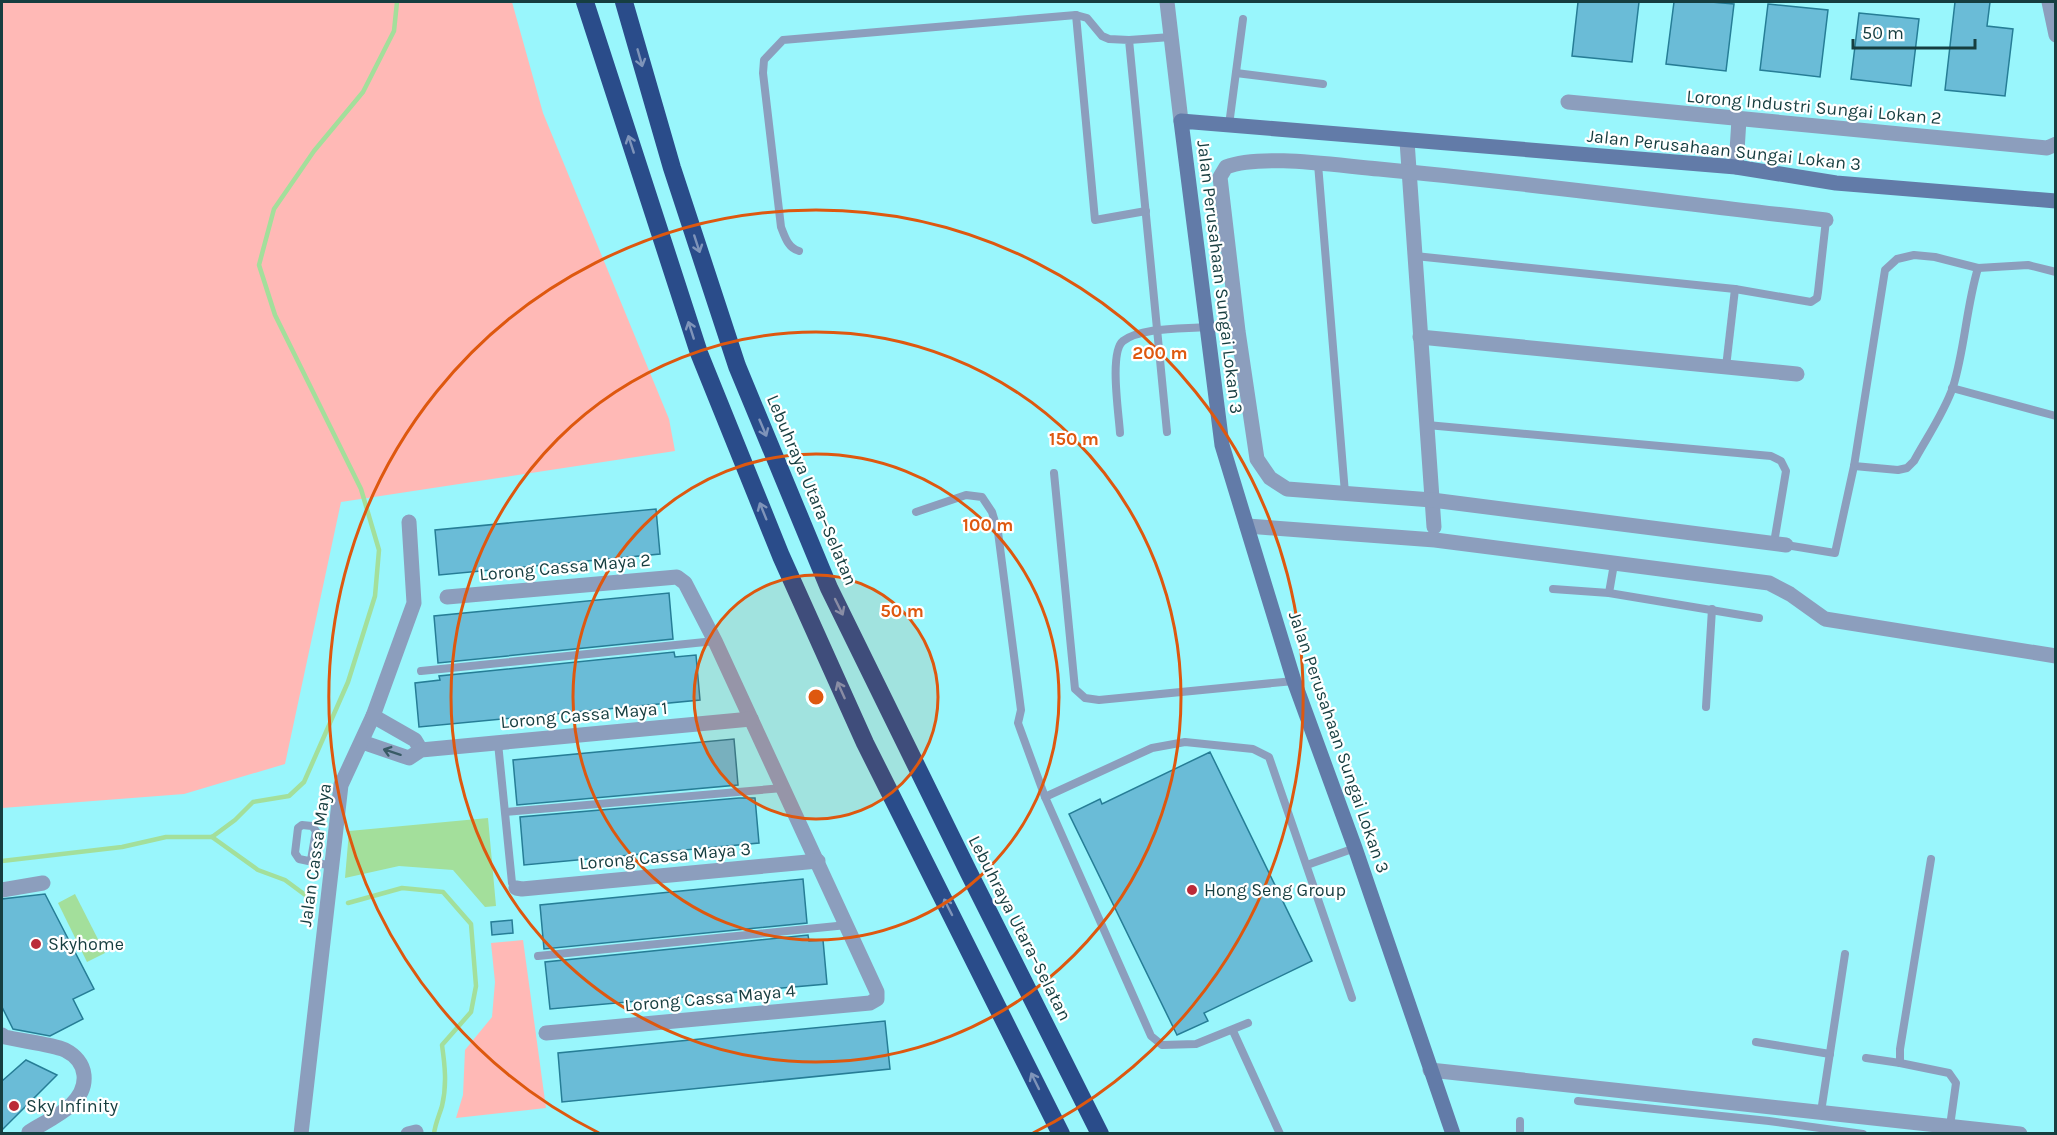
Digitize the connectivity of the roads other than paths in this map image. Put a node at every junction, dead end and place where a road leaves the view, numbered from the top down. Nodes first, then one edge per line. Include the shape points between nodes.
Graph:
1 (585, 2) edge
2 (624, 2) edge
3 (1167, 2) edge
4 (2049, 2) edge
5 (1076, 15) junction
6 (1243, 19) dead end
7 (2055, 35) edge
8 (1171, 37) junction
9 (1129, 40) junction
10 (1236, 73) junction
11 (1323, 84) dead end
12 (1568, 102) dead end
13 (1739, 119) junction
14 (1181, 121) junction
15 (1229, 125) junction
16 (1407, 141) junction
17 (2055, 144) edge
18 (1317, 164) junction
19 (1736, 167) junction
20 (1409, 172) junction
21 (2055, 195) edge
22 (2039, 201) junction
23 (2055, 201) edge
24 (1146, 211) junction
25 (1826, 220) joint
26 (799, 251) dead end
27 (1415, 256) junction
28 (1978, 268) junction
29 (2055, 272) edge
30 (1735, 289) junction
31 (1206, 327) junction
32 (1157, 331) junction
33 (1420, 337) junction
34 (1726, 367) junction
35 (1797, 374) dead end
36 (1952, 388) junction
37 (2055, 416) edge
38 (1427, 425) junction
39 (1167, 432) dead end
40 (1120, 433) dead end
41 (1854, 466) junction
42 (1054, 473) dead end
43 (1345, 493) junction
44 (1432, 500) junction
45 (916, 512) dead end
46 (409, 522) dead end
47 (1247, 526) junction
48 (1434, 534) junction
49 (1780, 544) junction
50 (1614, 564) junction
51 (1553, 589) dead end
52 (1609, 593) junction
53 (447, 597) dead end
54 (1712, 609) junction
55 (1759, 618) dead end
56 (715, 641) junction
57 (2055, 656) edge
58 (421, 671) dead end
59 (1294, 681) junction
60 (1706, 706) dead end
61 (373, 716) junction
62 (750, 718) junction
63 (362, 742) junction
64 (498, 742) junction
65 (421, 750) junction
66 (783, 788) junction
67 (1045, 797) junction
68 (505, 812) junction
69 (1355, 848) junction
70 (1931, 860) dead end
71 (311, 861) dead end
72 (818, 861) junction
73 (1307, 865) junction
74 (332, 866) junction
75 (43, 883) dead end
76 (516, 888) joint
77 (2, 890) edge
78 (847, 925) junction
79 (1845, 954) dead end
80 (538, 956) dead end
81 (1352, 998) dead end
82 (1248, 1023) dead end
83 (1233, 1031) junction
84 (546, 1034) dead end
85 (2, 1035) edge
86 (1756, 1042) dead end
87 (1830, 1054) junction
88 (1866, 1058) dead end
89 (1900, 1062) junction
90 (1430, 1070) junction
91 (1578, 1101) dead end
92 (1821, 1112) junction
93 (1789, 1116) junction
94 (1520, 1121) dead end
95 (1950, 1126) junction
96 (1970, 1131) edge
97 (28, 1132) edge
98 (301, 1134) edge
99 (1061, 1134) edge
100 (1100, 1134) edge
101 (1280, 1134) edge
102 (1453, 1134) edge
103 (1520, 1134) edge
104 (1788, 1134) edge
105 (1863, 1134) edge
106 (2020, 1134) edge

99 -> 1 highway via 865,743 781,556 699,353
2 -> 100 highway, Lebuhraya Utara–Selatan via 672,168 737,366 825,577
3 - 8 street
4 - 7 street
5 - 9 lane via 1087,18 1102,36
5 - 24 lane via 1095,220
5 - 26 lane via 783,40 764,60 763,73 781,227 787,242
6 - 10 lane
8 - 9 lane
8 - 14 street
9 - 24 lane
10 - 11 lane
10 - 15 lane
12 - 13 street, Lorong Industri Sungai Lokan 2
13 - 17 street, Lorong Industri Sungai Lokan 2 via 2047,148
13 - 19 street
14 - 15 main road, Jalan Perusahaan Sungai Lokan 3
14 - 31 main road, Jalan Perusahaan Sungai Lokan 3
15 - 16 main road, Jalan Perusahaan Sungai Lokan 3
16 - 19 main road, Jalan Perusahaan Sungai Lokan 3
16 - 20 street
18 - 20 street
18 - 43 lane
18 - 43 street via 1249,161 1226,167 1220,177 1257,459 1270,478 1287,489
19 - 22 main road, Jalan Perusahaan Sungai Lokan 3 via 1836,183
20 - 25 street
20 - 27 street
21 - 22 main road
22 - 23 main road, Jalan Perusahaan Sungai Lokan 3
24 - 32 lane
25 - 30 lane via 1817,298 1811,302
27 - 30 lane
27 - 33 street
28 - 29 lane via 2028,266
28 - 36 lane
28 - 41 lane via 1914,255 1897,259 1885,270
30 - 34 lane
31 - 32 lane
31 - 47 main road, Jalan Perusahaan Sungai Lokan 3 via 1222,445
32 - 39 lane
32 - 40 lane via 1140,333 1123,341 1119,348 1116,362
33 - 34 street
33 - 38 street
34 - 35 street
36 - 37 lane
36 - 41 lane via 1945,407 1907,468
38 - 44 street
38 - 49 lane via 1771,456 1781,461 1786,471
41 - 49 lane via 1835,553
42 - 59 lane via 1075,689 1085,698 1099,700
43 - 44 street
44 - 48 street
44 - 49 street
45 - 67 lane via 966,495 982,497 992,512 998,532 1019,700 1018,723
46 - 61 street, Jalan Cassa Maya via 414,603
47 - 48 street
47 - 59 main road, Jalan Perusahaan Sungai Lokan 3
48 - 50 street
50 - 52 lane
50 - 57 street via 1769,583 1824,619
51 - 52 lane
52 - 54 lane
53 - 56 street, Lorong Cassa Maya 2 via 677,577 685,583
54 - 55 lane
54 - 60 lane
56 - 58 lane
56 - 62 street
59 - 69 main road, Jalan Perusahaan Sungai Lokan 3
61 - 63 street, Jalan Cassa Maya
61 - 65 street via 415,740
62 - 64 street, Lorong Cassa Maya 1
62 - 66 street
65 -> 63 street, Lorong Cassa Maya 1 via 409,758
63 - 74 street, Jalan Cassa Maya via 341,785
64 - 65 street, Lorong Cassa Maya 1
64 - 68 lane
66 - 68 lane
66 - 72 street
67 - 73 lane via 1152,748 1185,742 1252,749 1269,757
67 - 83 lane via 1151,1036 1162,1045 1172,1046 1196,1044
68 - 76 lane via 512,883
69 - 73 lane
69 - 90 main road, Jalan Perusahaan Sungai Lokan 3
70 - 89 lane
71 - 74 lane
72 - 76 street, Lorong Cassa Maya 3
72 - 78 street
73 - 81 lane
74 - 98 street, Jalan Cassa Maya
75 - 77 street
78 - 80 lane
78 - 84 street, Lorong Cassa Maya 4 via 877,992 877,999 870,1003
79 - 87 lane
82 - 83 lane
83 - 101 lane
85 - 97 street via 65,1050 84,1067 85,1081 71,1106
86 - 87 lane
87 - 92 lane
88 - 89 lane
89 - 95 lane via 1949,1073 1956,1083
90 - 93 street
90 - 102 main road, Jalan Perusahaan Sungai Lokan 3
91 - 93 lane
92 - 93 street
92 - 95 street
93 - 104 lane
93 - 105 lane
94 - 103 lane
95 - 96 street
96 - 106 street

